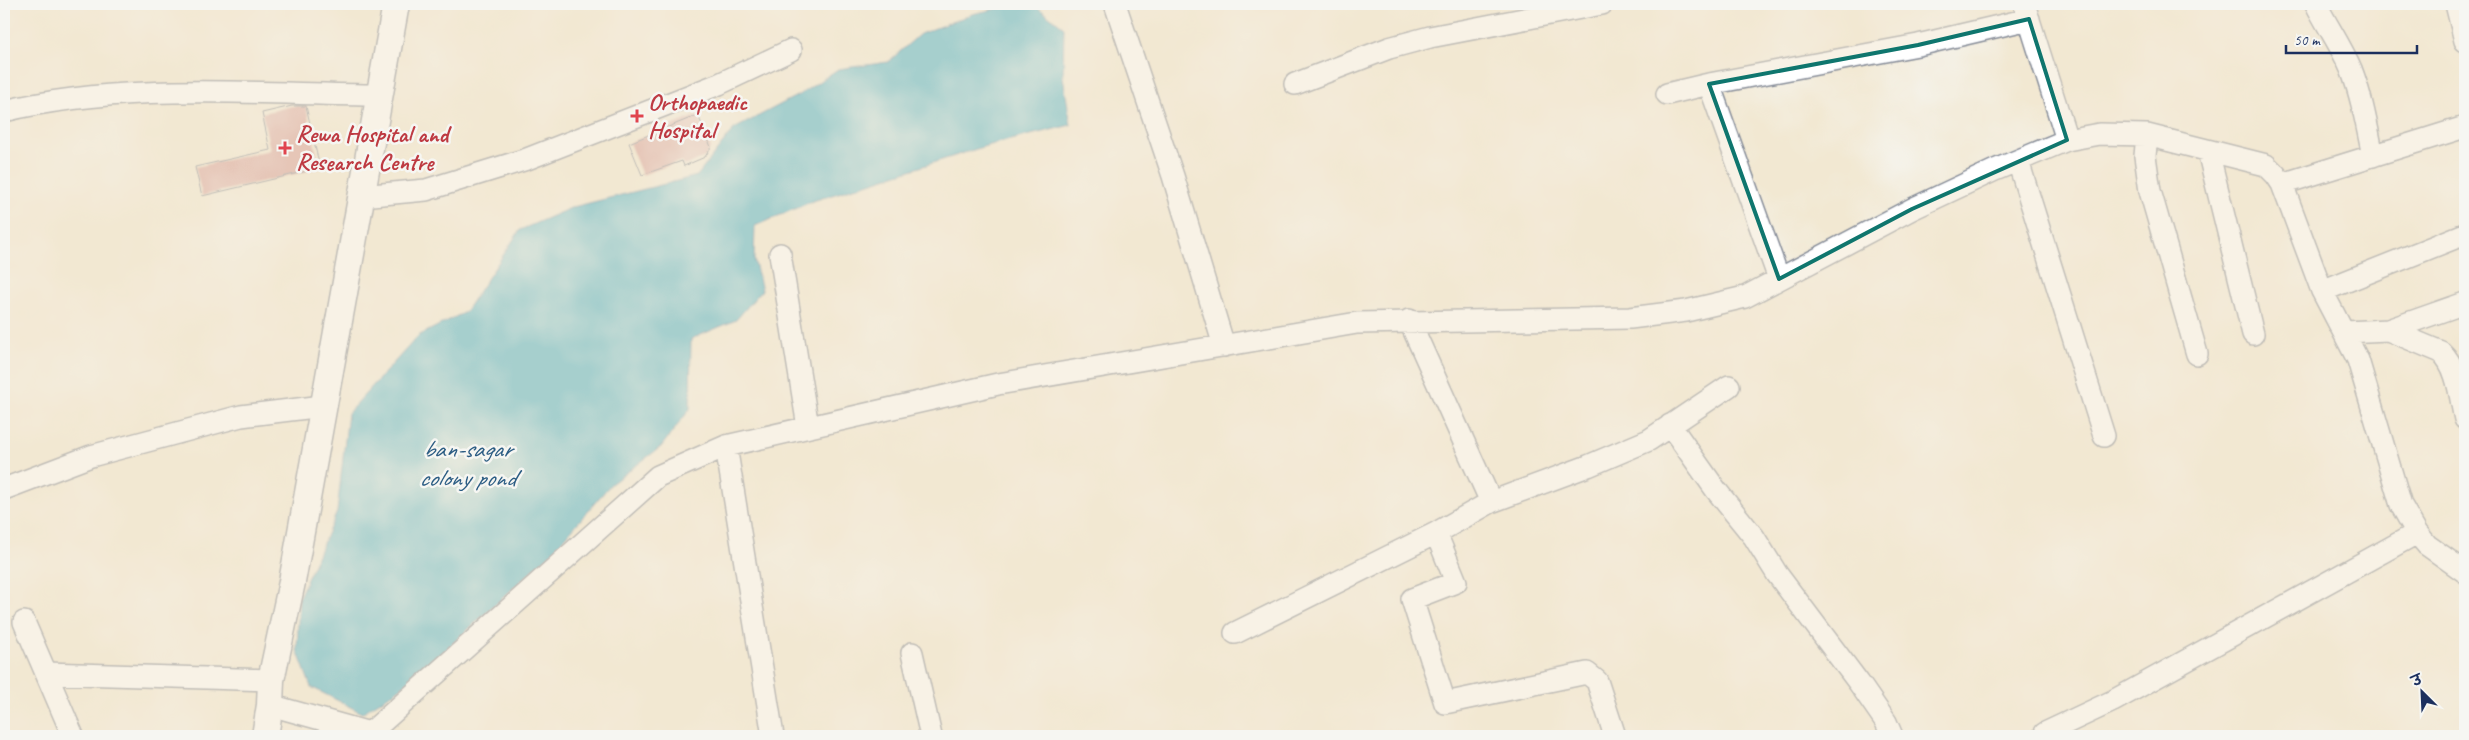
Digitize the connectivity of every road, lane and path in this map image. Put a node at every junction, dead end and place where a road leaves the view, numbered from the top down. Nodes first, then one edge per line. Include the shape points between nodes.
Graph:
1 (396, 4) edge
2 (1115, 4) edge
3 (1602, 4) edge
4 (2316, 4) edge
5 (2456, 4) edge
6 (2026, 11) edge
7 (2465, 41) edge
8 (791, 50) dead end
9 (1295, 84) dead end
10 (1710, 84) junction
11 (1667, 94) dead end
12 (379, 96) junction
13 (4, 111) edge
14 (2465, 127) edge
15 (2147, 135) junction
16 (2067, 140) junction
17 (2208, 151) junction
18 (2373, 156) junction
19 (2018, 161) junction
20 (2282, 184) junction
21 (361, 196) junction
22 (2465, 234) edge
23 (780, 254) dead end
24 (1780, 279) junction
25 (2322, 291) junction
26 (2465, 303) edge
27 (1409, 320) junction
28 (2388, 330) junction
29 (2344, 332) junction
30 (2253, 334) dead end
31 (1224, 346) junction
32 (2197, 354) dead end
33 (1729, 386) dead end
34 (323, 406) junction
35 (2465, 419) edge
36 (1670, 424) junction
37 (808, 427) junction
38 (2104, 436) dead end
39 (726, 446) junction
40 (4, 489) edge
41 (1491, 502) junction
42 (1436, 533) junction
43 (2417, 534) junction
44 (2465, 572) edge
45 (24, 622) dead end
46 (1235, 633) dead end
47 (912, 653) dead end
48 (46, 673) junction
49 (271, 680) junction
50 (270, 705) junction
51 (372, 735) edge
52 (2042, 735) edge
53 (73, 736) edge
54 (265, 736) edge
55 (773, 736) edge
56 (931, 736) edge
57 (1615, 736) edge
58 (1892, 736) edge

1 - 12 main road
2 - 31 street via 1174,176
3 - 9 street via 1430,37 1389,48
4 - 18 street via 2352,71
5 - 7 street
6 - 10 street via 1918,45
6 - 16 street
8 - 21 street via 719,84 527,159 426,190
10 - 11 street
10 - 24 street
12 - 13 street via 143,92 35,103
12 - 21 main road
14 - 18 street
15 - 16 street via 2098,134
15 - 17 street
15 - 32 street via 2145,156 2150,191
16 - 19 street
17 - 20 street via 2266,165
17 - 30 street
18 - 20 street
19 - 24 street via 1912,209
19 - 38 street
20 - 25 street
21 - 34 main road
22 - 25 street
23 - 37 street
24 - 27 street via 1744,298 1686,311 1630,318
25 - 29 street
26 - 28 street
27 - 31 street via 1357,323
27 - 41 street
28 - 29 street
28 - 35 street via 2446,356 2455,377
29 - 43 street via 2358,360 2401,505
31 - 37 street via 998,384
33 - 36 street
34 - 40 street via 241,416 91,456
34 - 49 main road
36 - 41 street via 1648,440
36 - 58 street via 1859,683
37 - 39 street
39 - 51 street via 658,476
39 - 55 street
41 - 42 street
42 - 46 street
42 - 57 street via 1456,582 1412,599 1446,703 1586,673 1597,681
43 - 44 street
43 - 52 street via 2113,701
45 - 48 street
47 - 56 street
48 - 49 street
48 - 53 street
49 - 50 main road
50 - 51 street
50 - 54 main road

